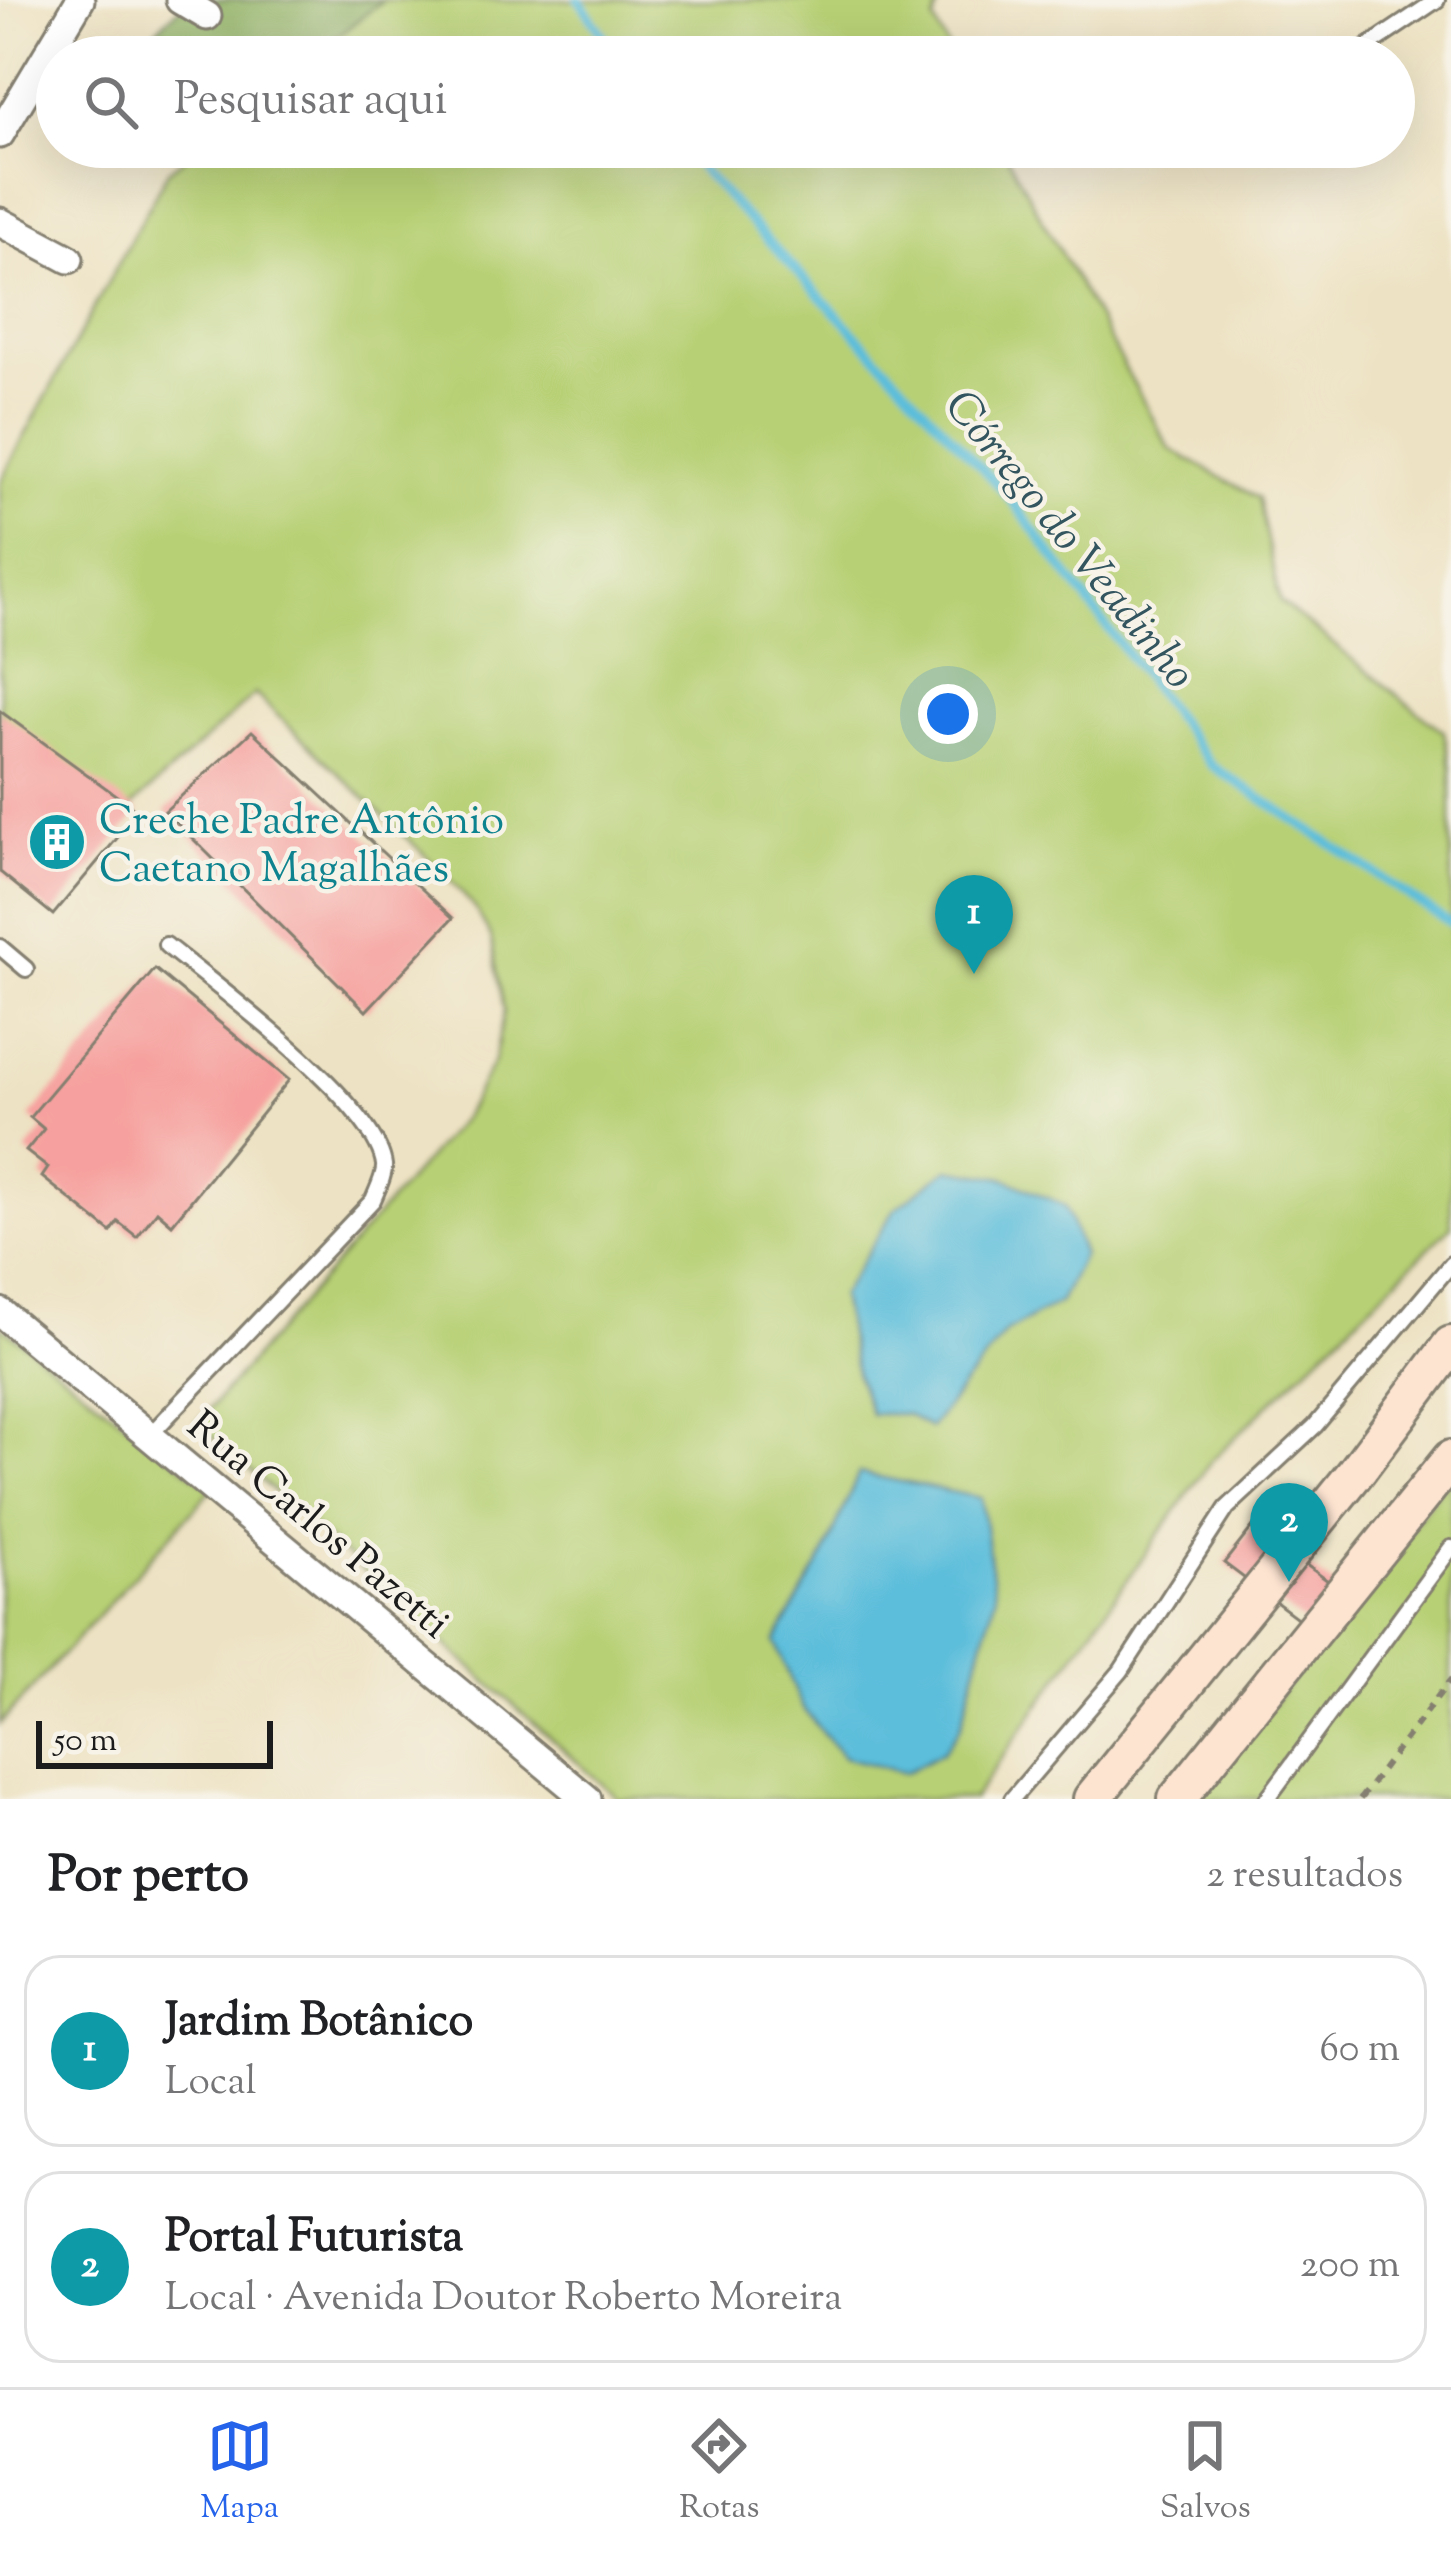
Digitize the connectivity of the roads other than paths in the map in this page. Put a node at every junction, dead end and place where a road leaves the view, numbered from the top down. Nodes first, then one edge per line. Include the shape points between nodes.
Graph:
1 (80, 0) edge
2 (180, 0) edge
3 (1437, 0) edge
4 (207, 16) dead end
5 (59, 36) edge
6 (1383, 36) edge
7 (36, 74) edge
8 (0, 134) edge
9 (0, 222) edge
10 (69, 259) dead end
11 (166, 945) dead end
12 (0, 947) edge
13 (26, 969) dead end
14 (1451, 1264) edge
15 (0, 1312) edge
16 (1451, 1345) edge
17 (149, 1436) junction
18 (1451, 1459) edge
19 (1451, 1548) edge
20 (587, 1799) edge
21 (1012, 1799) edge
22 (1092, 1799) edge
23 (1177, 1799) edge
24 (1267, 1799) edge

1 - 5 street
2 - 4 street
3 - 6 lane
7 - 8 street
9 - 10 street
11 - 17 lane via 304,1057 375,1140 385,1168 373,1201
12 - 13 lane
14 - 21 lane via 1315,1426 1227,1508 1121,1671
15 - 17 street, Rua Carlos Pazetti
16 - 22 main road
17 - 20 street, Rua Carlos Pazetti
18 - 23 main road
19 - 24 lane

